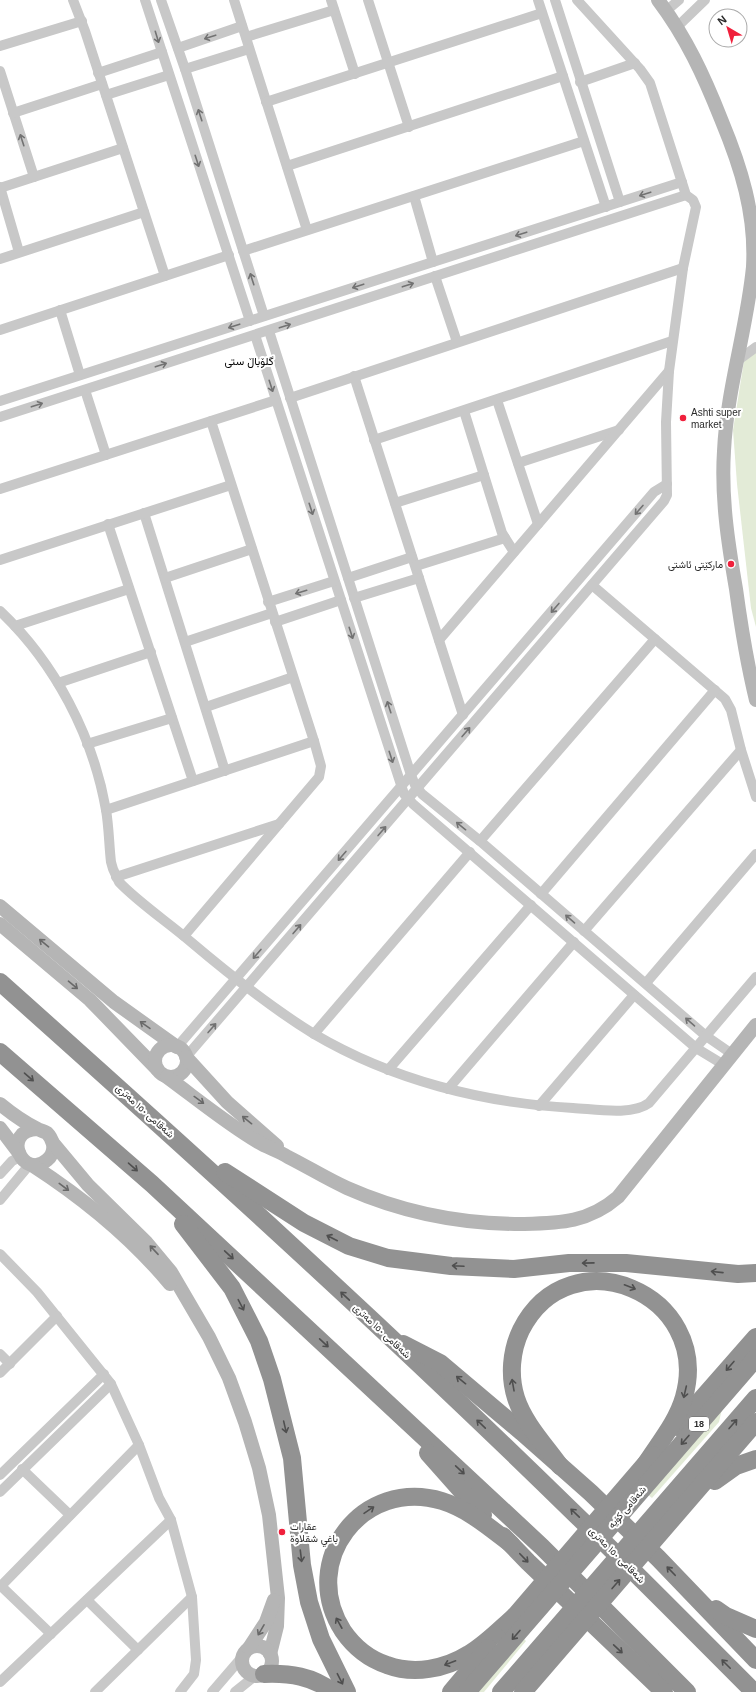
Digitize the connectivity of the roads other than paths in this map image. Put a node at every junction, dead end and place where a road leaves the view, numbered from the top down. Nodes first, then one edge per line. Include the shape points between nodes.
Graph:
1 (73, 0) edge
2 (145, 0) edge
3 (161, 0) edge
4 (234, 0) edge
5 (368, 0) edge
6 (538, 0) edge
7 (555, 0) edge
8 (577, 0) edge
9 (658, 0) edge
10 (679, 0) edge
11 (705, 0) edge
12 (332, 5) edge
13 (666, 11) junction
14 (542, 13) junction
15 (82, 21) junction
16 (242, 26) junction
17 (677, 27) junction
18 (246, 37) junction
19 (0, 46) edge
20 (178, 48) junction
21 (250, 49) junction
22 (162, 52) junction
23 (388, 63) junction
24 (635, 63) junction
25 (185, 69) junction
26 (0, 71) edge
27 (98, 73) junction
28 (355, 74) junction
29 (169, 75) junction
30 (563, 76) junction
31 (580, 82) junction
32 (102, 84) junction
33 (106, 95) junction
34 (266, 102) junction
35 (13, 113) junction
36 (409, 127) junction
37 (584, 141) junction
38 (123, 148) junction
39 (287, 166) junction
40 (34, 177) junction
41 (682, 182) junction
42 (0, 188) edge
43 (686, 195) junction
44 (414, 196) junction
45 (620, 202) junction
46 (606, 207) junction
47 (144, 212) junction
48 (307, 230) junction
49 (243, 251) junction
50 (19, 252) junction
51 (229, 255) junction
52 (0, 259) edge
53 (433, 262) junction
54 (683, 268) junction
55 (165, 276) junction
56 (435, 276) junction
57 (60, 310) junction
58 (264, 316) junction
59 (250, 321) junction
60 (0, 330) edge
61 (269, 331) junction
62 (255, 335) junction
63 (672, 341) junction
64 (458, 342) junction
65 (756, 347) edge
66 (737, 361) junction
67 (669, 371) junction
68 (80, 376) junction
69 (354, 376) junction
70 (85, 390) junction
71 (11, 398) junction
72 (290, 398) junction
73 (276, 400) junction
74 (497, 400) junction
75 (0, 401) edge
76 (464, 411) junction
77 (16, 412) junction
78 (0, 418) edge
79 (211, 421) junction
80 (618, 430) junction
81 (374, 440) junction
82 (106, 455) junction
83 (518, 463) junction
84 (484, 475) junction
85 (667, 484) junction
86 (232, 485) junction
87 (0, 489) edge
88 (395, 503) junction
89 (144, 513) junction
90 (108, 524) junction
91 (538, 524) junction
92 (504, 538) junction
93 (252, 550) junction
94 (514, 552) junction
95 (412, 556) junction
96 (0, 560) edge
97 (416, 566) junction
98 (165, 578) junction
99 (348, 578) junction
100 (419, 578) junction
101 (334, 582) junction
102 (592, 585) junction
103 (129, 589) junction
104 (354, 598) junction
105 (340, 600) junction
106 (268, 602) junction
107 (0, 611) edge
108 (274, 617) junction
109 (16, 626) junction
110 (655, 639) junction
111 (439, 640) junction
112 (185, 642) junction
113 (151, 652) junction
114 (293, 677) junction
115 (58, 683) junction
116 (715, 690) junction
117 (756, 700) edge
118 (206, 707) junction
119 (463, 715) junction
120 (172, 718) junction
121 (314, 741) junction
122 (88, 744) junction
123 (741, 750) junction
124 (225, 771) junction
125 (411, 775) junction
126 (193, 781) junction
127 (401, 787) junction
128 (418, 789) junction
129 (756, 797) edge
130 (408, 800) junction
131 (106, 810) junction
132 (279, 824) junction
133 (480, 841) junction
134 (470, 852) junction
135 (756, 854) edge
136 (116, 876) junction
137 (541, 894) junction
138 (531, 905) junction
139 (0, 906) edge
140 (0, 924) edge
141 (584, 931) junction
142 (184, 936) junction
143 (574, 942) junction
144 (756, 977) edge
145 (235, 980) junction
146 (0, 982) edge
147 (646, 983) junction
148 (246, 988) junction
149 (634, 995) junction
150 (756, 1025) edge
151 (314, 1034) junction
152 (706, 1036) junction
153 (696, 1048) junction
154 (0, 1052) edge
155 (182, 1052) junction
156 (728, 1060) junction
157 (388, 1070) junction
158 (162, 1073) junction
159 (448, 1089) junction
160 (0, 1104) edge
161 (540, 1106) junction
162 (0, 1128) edge
163 (37, 1129) junction
164 (53, 1143) junction
165 (183, 1145) junction
166 (286, 1155) junction
167 (25, 1160) junction
168 (0, 1174) edge
169 (152, 1184) junction
170 (0, 1200) edge
171 (0, 1254) edge
172 (756, 1273) edge
173 (190, 1306) junction
174 (57, 1316) junction
175 (756, 1337) edge
176 (390, 1338) junction
177 (0, 1354) edge
178 (756, 1358) edge
179 (10, 1364) junction
180 (0, 1373) edge
181 (104, 1374) junction
182 (357, 1374) junction
183 (111, 1384) junction
184 (756, 1398) edge
185 (756, 1422) edge
186 (139, 1445) junction
187 (756, 1459) edge
188 (644, 1465) junction
189 (560, 1466) junction
190 (22, 1469) junction
191 (0, 1474) edge
192 (636, 1486) junction
193 (0, 1492) edge
194 (668, 1512) junction
195 (70, 1515) junction
196 (171, 1520) junction
197 (511, 1544) junction
198 (277, 1583) junction
199 (0, 1586) edge
200 (690, 1592) junction
201 (192, 1598) junction
202 (87, 1600) junction
203 (538, 1600) junction
204 (515, 1616) junction
205 (566, 1629) junction
206 (756, 1629) edge
207 (51, 1634) junction
208 (138, 1650) junction
209 (246, 1652) junction
210 (270, 1654) junction
211 (552, 1658) junction
212 (756, 1660) edge
213 (633, 1663) junction
214 (260, 1675) junction
215 (0, 1682) edge
216 (95, 1692) edge
217 (180, 1692) edge
218 (212, 1692) edge
219 (235, 1692) edge
220 (333, 1692) edge
221 (347, 1692) edge
222 (451, 1692) edge
223 (467, 1692) edge
224 (501, 1692) edge
225 (523, 1692) edge
226 (531, 1692) edge
227 (655, 1692) edge
228 (664, 1692) edge
229 (687, 1692) edge
230 (754, 1692) edge

1 - 15 street
2 -> 22 street
3 - 20 street
4 - 16 street
5 - 23 street
6 - 14 street
7 - 31 street
8 - 24 street
9 - 13 street
10 - 13 street
11 - 17 street
12 - 18 street
12 - 28 street
13 - 17 street
14 - 23 street
14 - 30 street
15 - 19 street
15 - 27 street
16 - 18 street
16 -> 20 street
17 - 66 street via 694,55 707,85 739,162 750,201 754,230 754,265
18 - 21 street
20 - 25 street
21 - 25 street
21 - 34 street
22 - 27 street
22 - 29 street
23 - 28 street
23 - 36 street
24 - 31 street
24 - 41 street via 646,76 653,91
49 -> 25 street
26 - 35 street
27 - 32 street
28 - 34 street
29 - 33 street
29 -> 51 street
30 - 36 street
30 - 37 street
31 - 45 street
32 - 33 street
32 - 35 street
33 - 38 street
34 - 39 street
40 -> 35 street
36 - 39 street
37 - 44 street
37 - 46 street
38 - 40 street
38 - 47 street
39 - 48 street
40 - 42 street
41 - 43 street
41 -> 45 street
42 - 50 street
43 - 54 street via 693,200 697,211
43 - 56 street
44 - 48 street
44 - 53 street
45 - 46 street
46 -> 53 street
47 - 50 street
47 - 55 street
48 - 49 street
58 -> 49 street
50 - 52 street
51 - 55 street
51 - 59 street
53 -> 58 street
54 - 63 street
54 - 64 street
55 - 57 street
61 -> 56 street
56 - 64 street
57 - 60 street
57 - 68 street
58 - 59 street
59 -> 68 street
61 - 62 street
61 - 72 street
70 -> 62 street
62 -> 73 street
63 - 67 street
63 - 74 street
64 - 69 street
65 - 66 street
66 - 117 street via 725,429 724,499 742,631
67 - 80 street
67 - 85 street via 666,422
68 - 71 street
69 - 72 street
69 - 81 street
77 -> 70 street
70 - 82 street
71 - 75 street
71 - 77 street
72 - 99 street
73 - 79 street
73 -> 101 street
74 - 76 street
74 - 83 street
76 - 81 street
76 - 84 street
77 - 78 street
79 - 82 street
79 - 86 street
80 - 83 street
80 - 91 street
81 - 88 street
82 - 87 street
83 - 91 street
84 - 88 street
84 - 92 street
85 - 102 street via 667,496 664,501
85 -> 119 street via 654,492
86 - 89 street
86 - 93 street
88 - 95 street
89 - 90 street
89 - 98 street
90 - 96 street
90 - 103 street
91 - 94 street
92 - 94 street
92 - 97 street
93 - 98 street
93 - 106 street
94 - 111 street
95 - 97 street
95 - 99 street
97 - 100 street
98 - 112 street
99 - 104 street
100 - 104 street
100 - 111 street
101 - 105 street
101 -> 106 street
102 - 110 street
128 -> 102 street
103 - 109 street
103 - 113 street
125 -> 104 street
105 - 108 street
105 -> 127 street
106 - 108 street
107 - 109 street
108 - 112 street
108 - 114 street
109 - 115 street
110 - 116 street
110 - 133 street
111 - 119 street
112 - 118 street
113 - 115 street
113 - 120 street
114 - 118 street
114 - 121 street
115 - 122 street
116 - 123 street via 729,706
116 - 137 street
118 - 124 street
119 - 125 street
120 - 122 street
120 - 126 street
121 - 124 street
121 - 132 street via 321,774
122 - 131 street
123 - 129 street
123 - 141 street
124 - 126 street
125 - 127 street
125 - 128 street
126 - 131 street
127 - 130 street
127 -> 145 street
128 - 130 street
133 -> 128 street
130 - 134 street
148 -> 130 street
131 - 136 street via 111,862
132 - 136 street
132 - 142 street
133 - 137 street
134 - 138 street
134 - 151 street
135 - 147 street
136 - 142 street via 124,887
141 -> 137 street
138 - 143 street
138 - 157 street
155 -> 139 street via 114,1002
140 -> 158 street via 90,1000
141 - 147 street
142 - 145 street
143 - 149 street
143 - 159 street
144 - 152 street
145 - 148 street
145 - 155 street
146 - 165 highway, شەقامی ١٥٠ مەتری
152 -> 147 street
148 - 151 street
155 -> 148 street
149 - 153 street
149 - 161 street
150 - 156 street
151 - 157 street
152 - 153 street
152 - 156 street
153 - 156 street
153 - 161 street via 649,1102 638,1109
154 -> 169 highway
155 - 158 street via 186,1066 180,1074 172,1077
155 - 158 street via 168,1046 159,1051 155,1059
166 -> 155 street via 227,1102
156 - 166 street via 618,1197 597,1212 573,1220 494,1223 421,1212 372,1198 348,1188
157 - 159 street
158 -> 166 street via 250,1136
159 - 161 street
160 - 163 street
162 - 167 street
163 - 164 street via 47,1134
163 - 167 street via 27,1131 18,1143
164 - 167 street via 52,1155 48,1159 38,1165
173 -> 164 street via 159,1256 107,1204
172 -> 165 highway via 738,1274 607,1262 506,1268 451,1266 388,1258 349,1246 304,1223
176 -> 165 highway, شەقامی ١٥٠ مەتری
167 - 168 street via 12,1161
167 - 170 street
167 -> 173 street via 77,1196 120,1232
169 -> 182 highway
169 -> 221 highway via 232,1288 259,1341 292,1458 301,1558 310,1602 321,1639
171 - 174 street
173 - 198 street via 209,1337 245,1422 259,1468 269,1515
174 - 179 street
174 - 181 street
175 -> 188 highway
189 -> 176 highway via 440,1363
230 -> 176 highway, شەقامی ١٥٠ مەتری via 573,1511
177 - 179 street
178 -> 192 highway, شەقامی کۆیە / 18
179 - 180 street
181 - 183 street
181 - 191 street
182 - 197 highway
182 -> 229 highway via 542,1547
183 - 186 street
183 - 190 street
194 -> 184 highway, 18
185 - 194 highway
186 - 195 street
186 - 196 street
187 - 194 highway via 736,1466
189 -> 188 highway via 520,1408 512,1378 513,1356 519,1335 538,1306 567,1287 596,1281 626,1285 655,1301 677,1327 685,1349 688,1373 680,1408
188 - 192 highway
200 -> 189 highway
190 - 193 street
190 - 195 street
192 - 203 highway, شەقامی کۆیە / 18
205 -> 194 highway, 18
195 - 199 street
196 - 201 street
196 - 202 street
204 -> 197 highway via 479,1648 456,1661 431,1669 405,1670 375,1660 351,1641 333,1612 328,1588 330,1564 336,1546 346,1530 359,1516 392,1499 417,1497 452,1504 472,1515
197 -> 213 highway
198 -> 209 street via 270,1613
198 - 210 street via 278,1619
199 - 207 street
200 - 206 highway via 726,1616
200 - 212 highway
201 - 208 street
201 - 217 street via 196,1660 194,1674
202 - 207 street
202 - 208 street
203 - 204 highway
203 -> 223 highway, شەقامی کۆیە / 18
204 - 222 highway
205 - 211 highway
205 - 224 highway, 18
207 - 215 street
208 - 216 street
209 - 210 street via 254,1646 263,1648
209 - 214 street via 243,1667 248,1673
209 - 218 street
210 - 214 street via 270,1667
211 - 225 highway
211 - 226 highway
213 - 227 highway
213 - 228 highway
214 - 219 street
214 - 220 highway via 295,1674 315,1680

